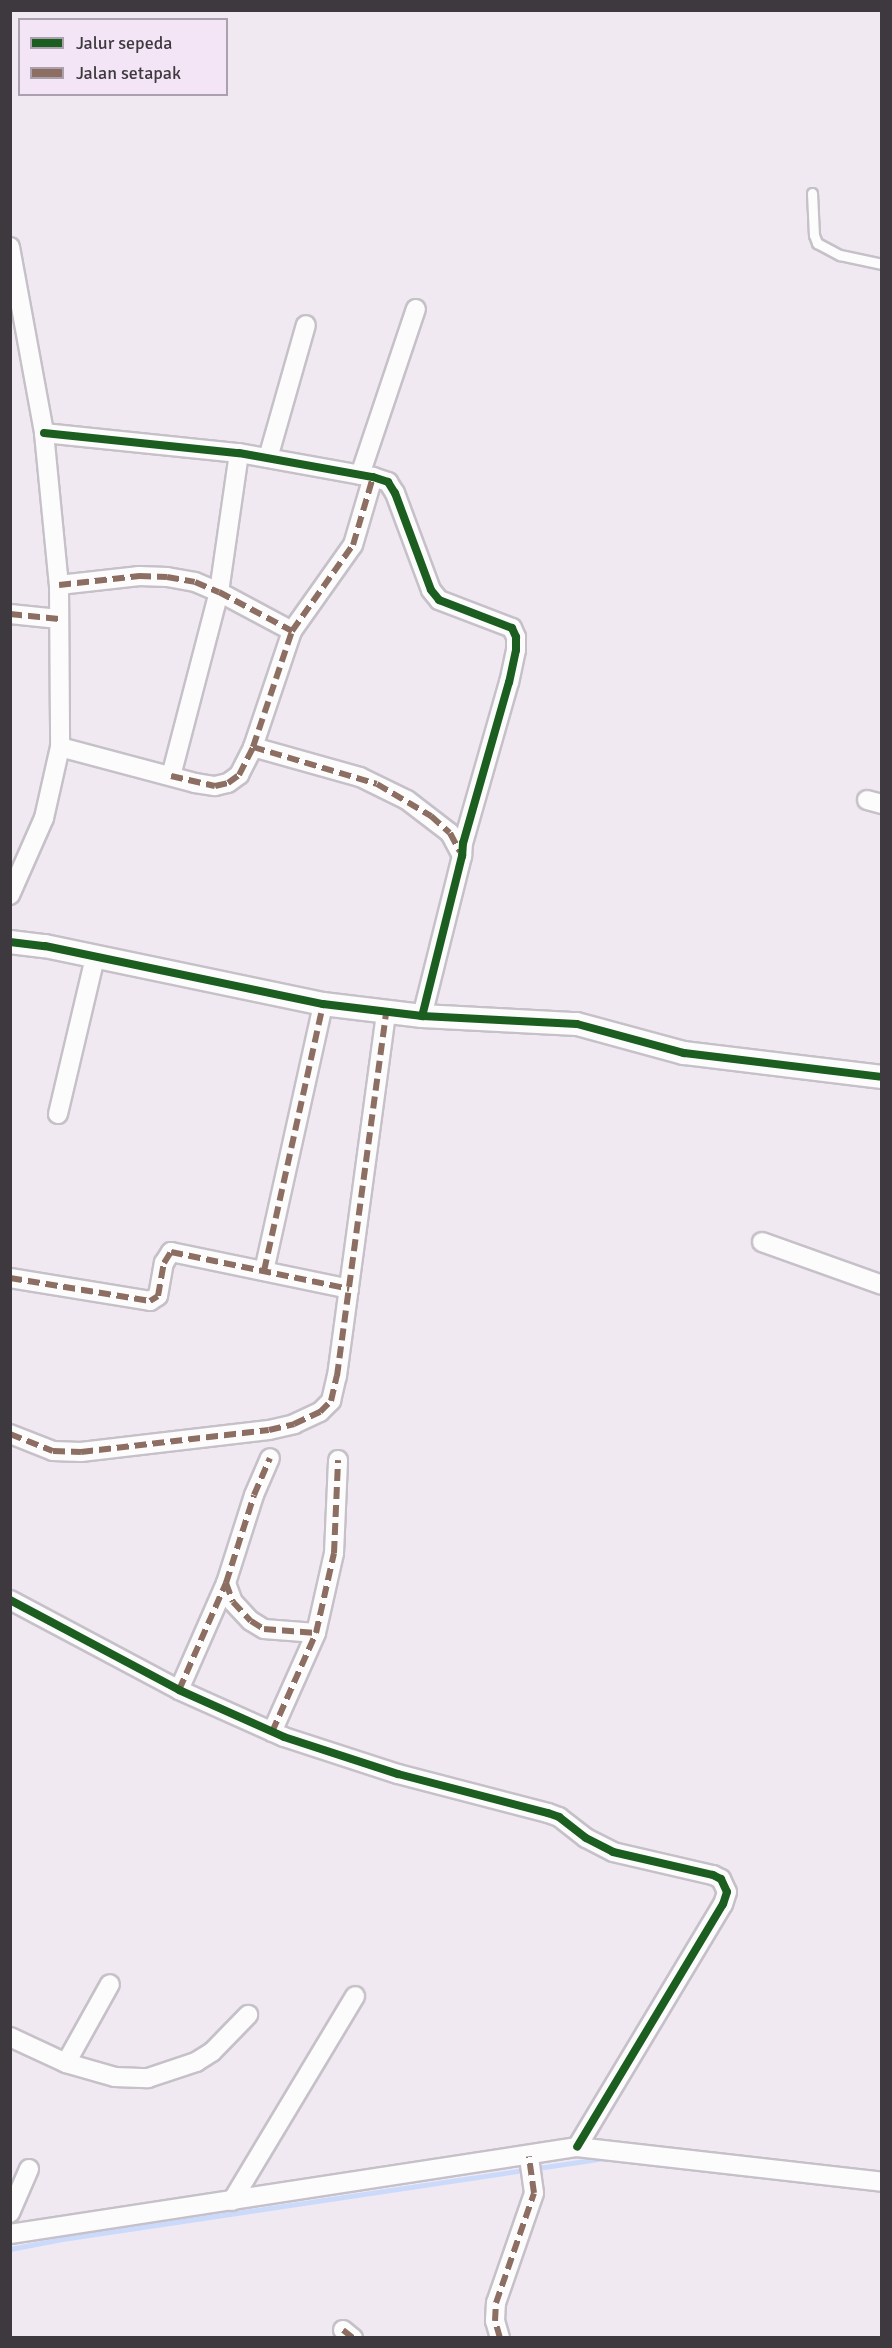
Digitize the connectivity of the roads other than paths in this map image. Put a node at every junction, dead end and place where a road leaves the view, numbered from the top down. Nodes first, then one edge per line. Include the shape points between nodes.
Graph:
1 (812, 193) dead end
2 (10, 247) edge
3 (882, 264) edge
4 (416, 309) dead end
5 (306, 325) dead end
6 (44, 433) junction
7 (239, 453) junction
8 (268, 458) junction
9 (367, 476) junction
10 (59, 585) junction
11 (219, 592) junction
12 (10, 615) edge
13 (59, 619) junction
14 (292, 630) junction
15 (60, 747) junction
16 (253, 747) junction
17 (171, 776) junction
18 (462, 856) junction
19 (10, 895) edge
20 (10, 942) edge
21 (94, 958) junction
22 (323, 1004) junction
23 (386, 1012) junction
24 (422, 1016) junction
25 (882, 1077) edge
26 (58, 1114) dead end
27 (762, 1242) dead end
28 (264, 1271) junction
29 (10, 1278) edge
30 (882, 1285) edge
31 (349, 1289) junction
32 (10, 1434) edge
33 (270, 1458) dead end
34 (338, 1460) dead end
35 (226, 1583) junction
36 (10, 1600) edge
37 (316, 1633) junction
38 (179, 1690) junction
39 (272, 1732) junction
40 (110, 1984) dead end
41 (355, 1996) dead end
42 (248, 2015) dead end
43 (10, 2037) edge
44 (66, 2063) junction
45 (577, 2148) junction
46 (530, 2158) junction
47 (29, 2169) dead end
48 (882, 2182) edge
49 (232, 2201) junction
50 (10, 2213) edge
51 (10, 2235) edge
52 (500, 2337) edge

1 - 3 lane via 818,243 840,255
2 - 6 street
4 - 9 street
5 - 8 street
6 - 7 street
6 - 10 street
7 - 8 street
7 - 11 street
8 - 9 street
9 - 14 street via 353,545
9 - 18 street via 388,482 395,493 431,590 439,600 505,622 516,637 509,682
10 - 11 street via 139,576 167,577
10 - 13 street
11 - 14 street
11 - 17 street
12 - 13 street
13 - 15 street
14 - 16 street
15 - 17 street
15 - 19 street via 44,818
16 - 17 street via 238,775 228,783 215,786
16 - 18 street via 360,777 407,800 450,833
18 - 24 street
20 - 21 street
21 - 22 street
21 - 26 street
22 - 23 street
22 - 28 street
23 - 24 street
23 - 31 street
24 - 25 street via 578,1024 684,1053
27 - 30 street
28 - 29 street via 171,1252 164,1263 158,1296 150,1301
28 - 31 street
31 - 32 street via 331,1401 320,1412 294,1424 81,1452 53,1451
33 - 35 street
34 - 37 street via 334,1553
35 - 37 street via 234,1602 250,1622 264,1629
35 - 38 street
36 - 38 street
37 - 39 street
38 - 39 street
39 - 45 street via 398,1774 548,1813 613,1852 721,1879 727,1893 723,1904
40 - 44 street
41 - 49 street
42 - 44 street via 212,2052 161,2075 115,2077
43 - 44 street
45 - 46 street
45 - 48 street
46 - 49 street
46 - 52 street via 534,2193 496,2303 495,2321
47 - 50 street
49 - 51 street

